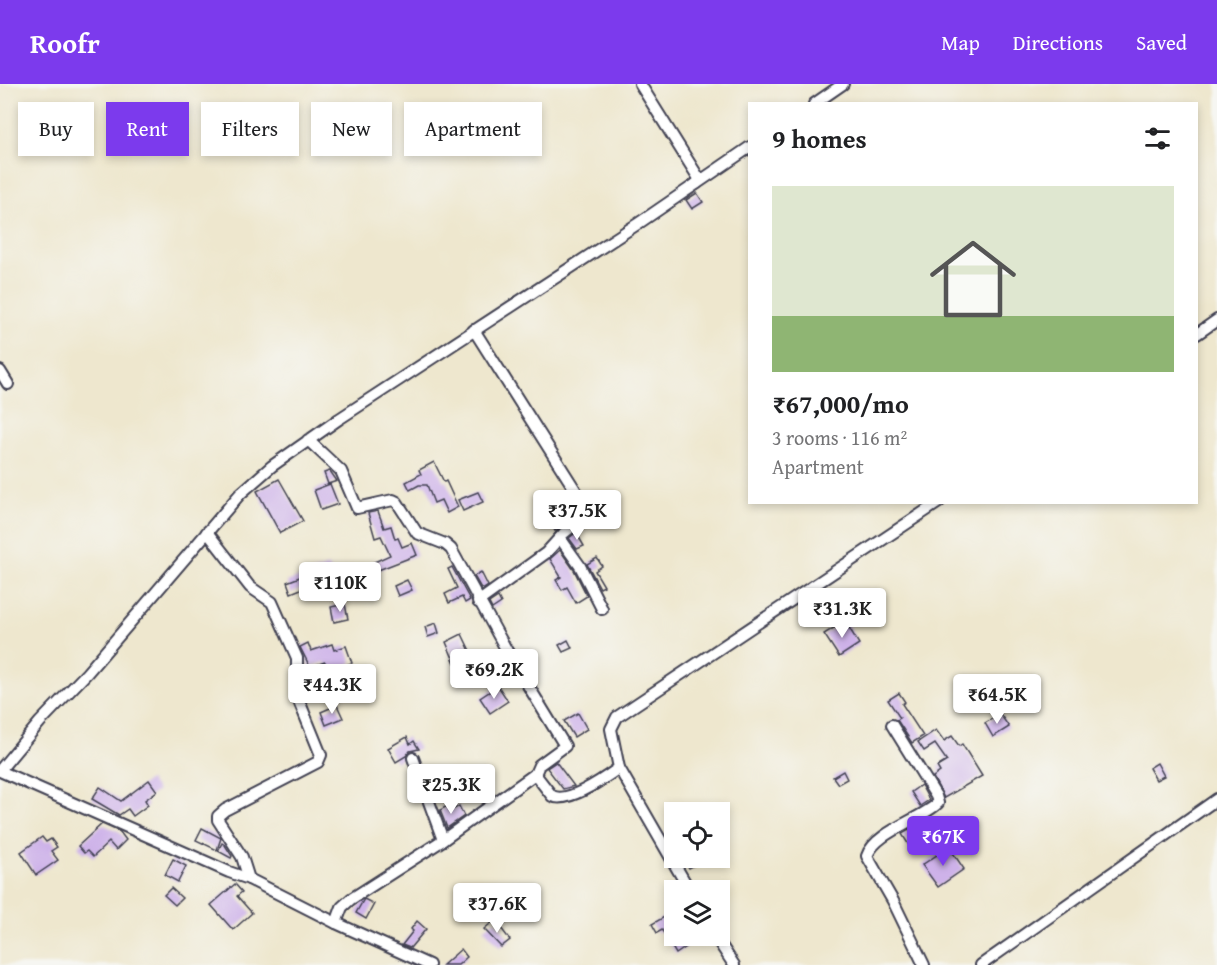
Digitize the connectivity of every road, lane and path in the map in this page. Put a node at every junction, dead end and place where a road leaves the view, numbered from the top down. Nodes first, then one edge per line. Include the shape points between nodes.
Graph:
1 (640, 84) edge
2 (843, 84) edge
3 (817, 102) edge
4 (748, 148) edge
5 (696, 180) junction
6 (1217, 320) edge
7 (474, 330) junction
8 (1198, 333) edge
9 (0, 371) edge
10 (8, 384) dead end
11 (308, 440) junction
12 (936, 504) edge
13 (207, 532) junction
14 (560, 538) junction
15 (478, 602) junction
16 (602, 609) dead end
17 (892, 725) dead end
18 (413, 758) dead end
19 (619, 768) junction
20 (0, 770) edge
21 (535, 774) junction
22 (1217, 799) edge
23 (443, 840) junction
24 (249, 879) junction
25 (684, 880) edge
26 (336, 923) junction
27 (722, 946) edge
28 (429, 965) edge
29 (734, 965) edge
30 (924, 965) edge
31 (981, 965) edge

1 - 5 street
2 - 3 street
4 - 5 street
5 - 7 street
6 - 8 street
7 - 11 street
7 - 14 street via 586,507 583,518
9 - 10 street
11 - 13 street via 249,484
11 - 15 street via 341,471 357,508 397,501 417,532 449,546
12 - 19 street via 617,717 611,729
13 - 20 street
13 - 24 street via 250,587 272,602 295,652 297,696 321,755 318,762 218,816 242,857
14 - 15 street via 539,559
14 - 16 street
15 - 21 street via 565,746 539,765
17 - 30 street via 938,803 899,826 870,849 867,856
18 - 23 street
19 - 21 street via 567,798 552,796
19 - 25 street
20 - 24 street
21 - 23 street
22 - 31 street
23 - 26 street via 351,899
24 - 26 street
26 - 28 street
27 - 29 street

